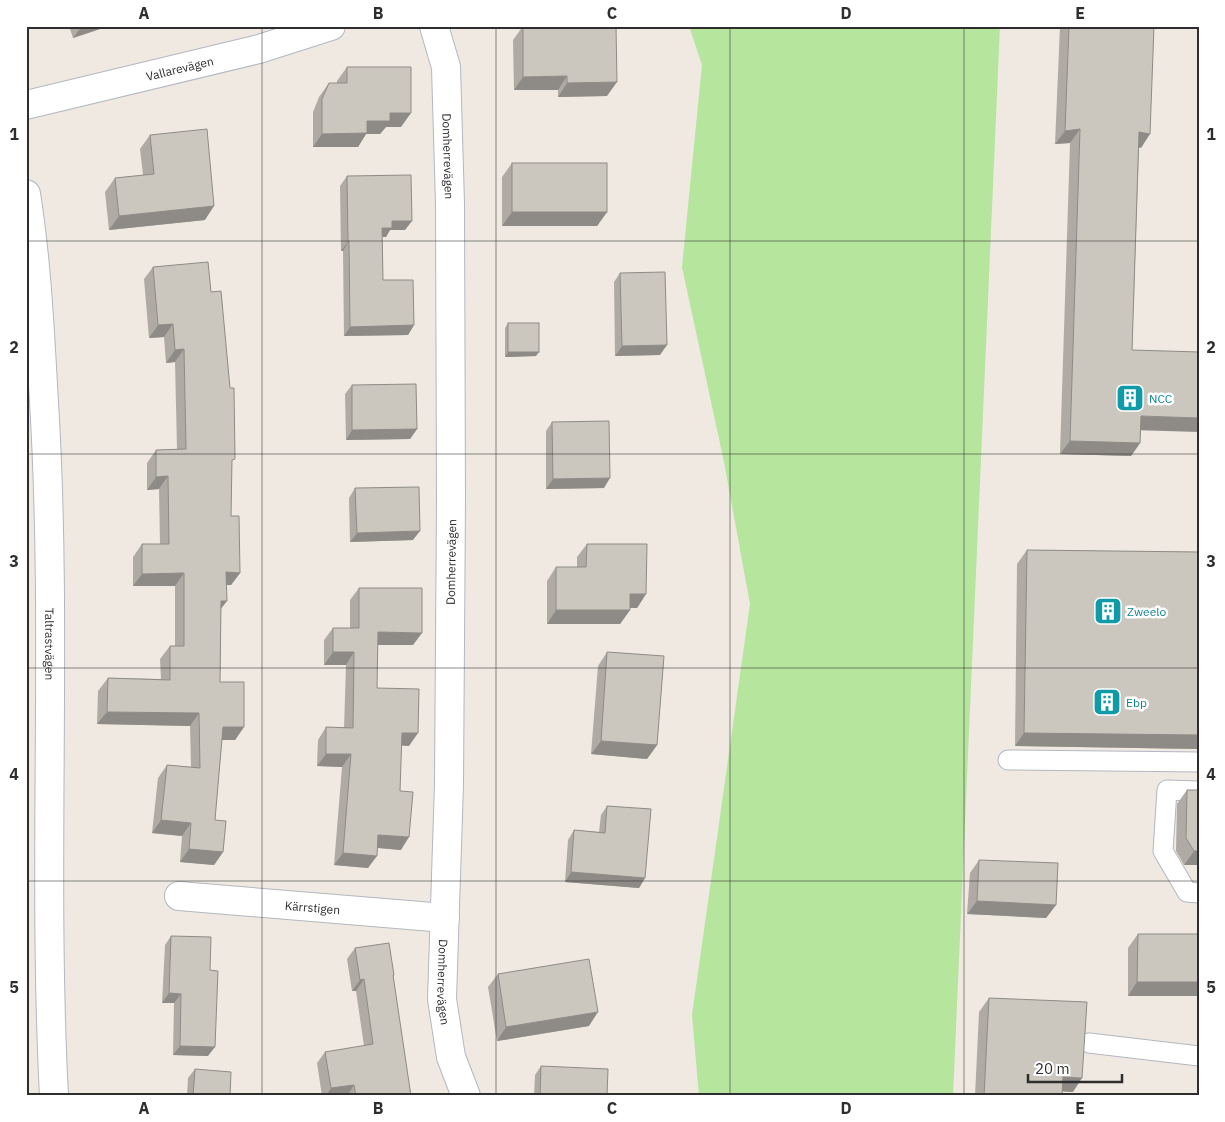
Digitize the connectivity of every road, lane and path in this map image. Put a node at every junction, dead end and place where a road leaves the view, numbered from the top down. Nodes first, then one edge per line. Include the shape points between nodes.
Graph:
1 (331, 26) edge
2 (434, 26) edge
3 (26, 105) edge
4 (26, 194) edge
5 (1008, 760) dead end
6 (1199, 762) edge
7 (1199, 791) edge
8 (37, 889) edge
9 (1199, 893) edge
10 (179, 896) dead end
11 (445, 918) junction
12 (1089, 1043) dead end
13 (1199, 1056) edge
14 (54, 1096) edge
15 (466, 1096) edge

1 - 3 street, Vallarevägen via 260,49
2 - 11 street, Domherrevägen via 446,67 450,214 452,500
4 - 8 street, Taltrastvägen via 39,305 50,514
5 - 6 lane
7 - 9 lane via 1167,790 1163,850 1188,892
8 - 14 street, Taltrastvägen
10 - 11 street, Kärrstigen
11 - 15 street, Domherrevägen via 442,999 451,1057
12 - 13 lane

